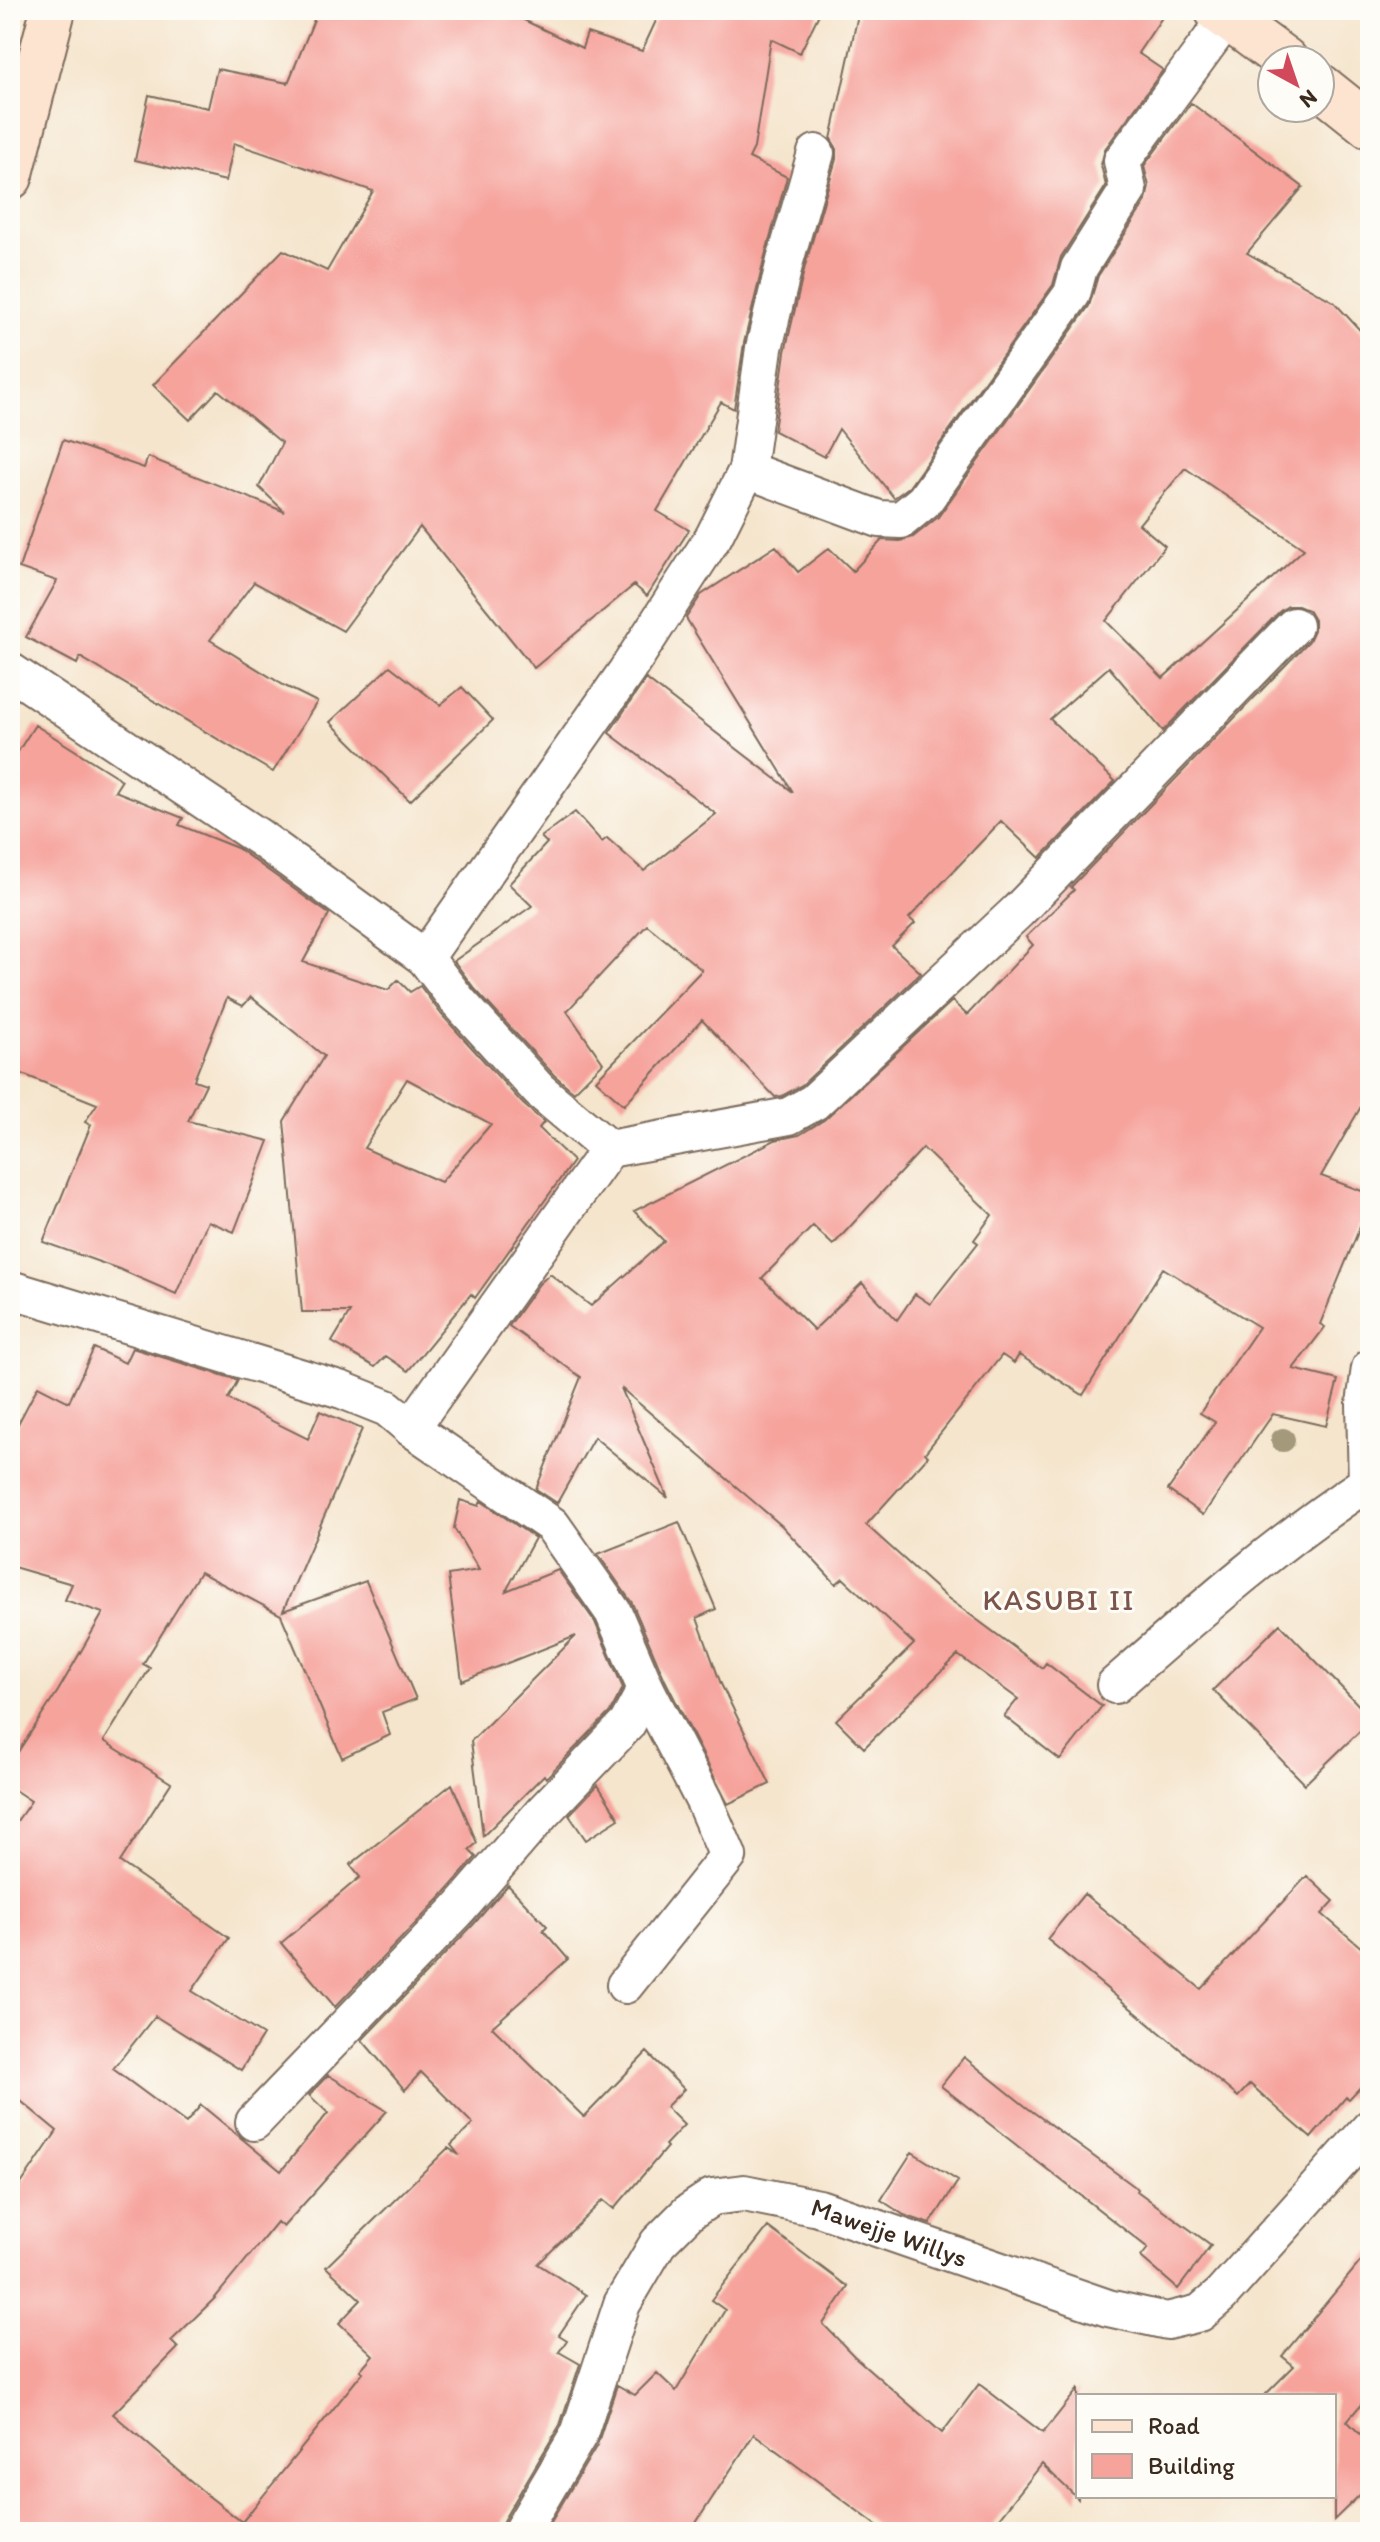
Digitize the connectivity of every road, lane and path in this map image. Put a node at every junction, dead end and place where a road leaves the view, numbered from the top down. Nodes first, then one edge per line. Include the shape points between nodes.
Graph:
1 (53, 10) edge
2 (1222, 14) edge
3 (1263, 44) edge
4 (1336, 99) edge
5 (1370, 126) edge
6 (816, 153) dead end
7 (10, 177) edge
8 (747, 470) junction
9 (1294, 626) dead end
10 (10, 671) edge
11 (425, 958) junction
12 (609, 1149) junction
13 (10, 1289) edge
14 (1370, 1368) edge
15 (411, 1428) junction
16 (1368, 1486) edge
17 (1115, 1685) dead end
18 (646, 1689) junction
19 (625, 1985) dead end
20 (254, 2122) dead end
21 (1370, 2128) edge
22 (521, 2532) edge

1 - 7 street
2 - 3 street
2 - 8 street via 1122,161 1128,190 1079,268 1072,294 924,501 901,520 879,519
4 - 5 street
6 - 8 street via 764,348
8 - 11 street via 714,536 626,672
9 - 12 street via 1072,858 814,1102 789,1116
10 - 11 street via 260,838
11 - 12 street via 539,1090
12 - 15 street
13 - 15 street via 342,1390 387,1408
14 - 16 street via 1365,1404
15 - 18 street via 552,1525 613,1612
16 - 17 street via 1326,1510
18 - 19 street via 728,1856
18 - 20 street via 627,1724
21 - 22 street, Mawejje Willys via 1221,2295 1200,2313 1167,2321 1108,2308 819,2208 744,2193 712,2197 658,2243 622,2304 579,2434

